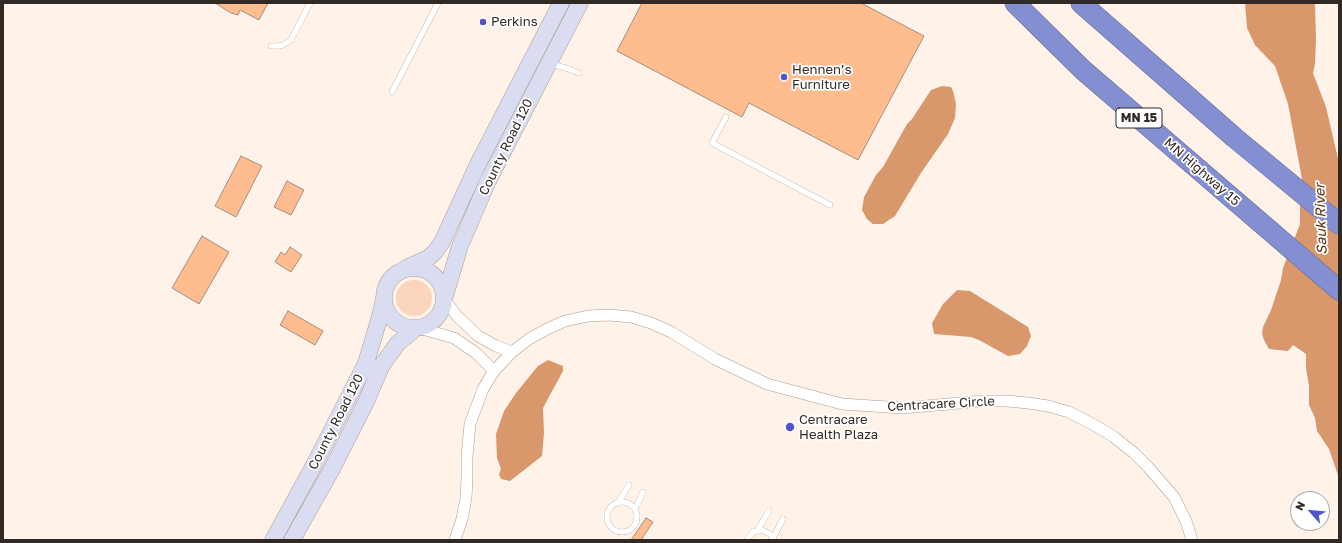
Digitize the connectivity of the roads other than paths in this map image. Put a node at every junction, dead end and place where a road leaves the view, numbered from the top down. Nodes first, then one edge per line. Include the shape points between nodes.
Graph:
1 (310, 3) edge
2 (438, 3) edge
3 (561, 3) edge
4 (580, 3) edge
5 (998, 3) edge
6 (1015, 3) edge
7 (1081, 3) edge
8 (1099, 3) edge
9 (271, 46) dead end
10 (549, 63) junction
11 (580, 73) dead end
12 (1090, 76) junction
13 (392, 92) dead end
14 (726, 117) dead end
15 (1235, 138) junction
16 (830, 205) dead end
17 (1339, 224) edge
18 (406, 268) junction
19 (1339, 290) edge
20 (384, 298) junction
21 (445, 298) junction
22 (417, 328) junction
23 (512, 352) junction
24 (494, 370) junction
25 (629, 485) dead end
26 (643, 492) dead end
27 (618, 503) junction
28 (635, 509) junction
29 (768, 511) dead end
30 (783, 519) dead end
31 (757, 531) junction
32 (773, 539) edge
33 (273, 540) edge
34 (292, 540) edge
35 (455, 540) edge
36 (747, 540) edge
37 (1192, 540) edge

1 - 9 lane via 291,40 283,45
2 - 13 lane
3 - 18 street, County Road 120 via 478,164 442,242 428,258
4 - 10 street, County Road 120
5 - 12 highway
6 - 12 highway, MN Highway 15 / MN 15
7 - 15 highway
8 - 15 highway
10 - 11 lane
10 - 21 street, County Road 120 via 488,181 468,226
12 - 19 highway, MN Highway 15 / MN 15
14 - 16 lane via 712,143
15 - 17 highway
18 - 20 street via 390,279 384,290
18 - 21 street via 423,268 437,277
20 - 22 street via 387,311 394,321 402,326
20 - 33 street, County Road 120 via 366,363
21 - 22 street via 439,315 427,326
21 - 23 street via 457,316 478,336
22 - 24 street via 454,338 476,353
22 - 34 street, County Road 120 via 398,343 382,365 336,462
23 - 24 street, Centracare Circle
23 - 37 street, Centracare Circle via 529,339 565,321 609,315 651,323 672,332 715,359 767,384 842,404 903,408 1007,401 1048,406 1069,412 1096,426 1134,452 1174,497
24 - 35 street, Centracare Circle via 483,389 470,424 466,457 466,498
25 - 27 lane
26 - 28 lane
27 - 28 lane via 627,503
27 - 28 lane via 613,505 608,513 608,523 615,530 624,532 633,527 637,518
29 - 31 lane
30 - 32 lane
31 - 32 lane via 766,532
31 - 36 lane

